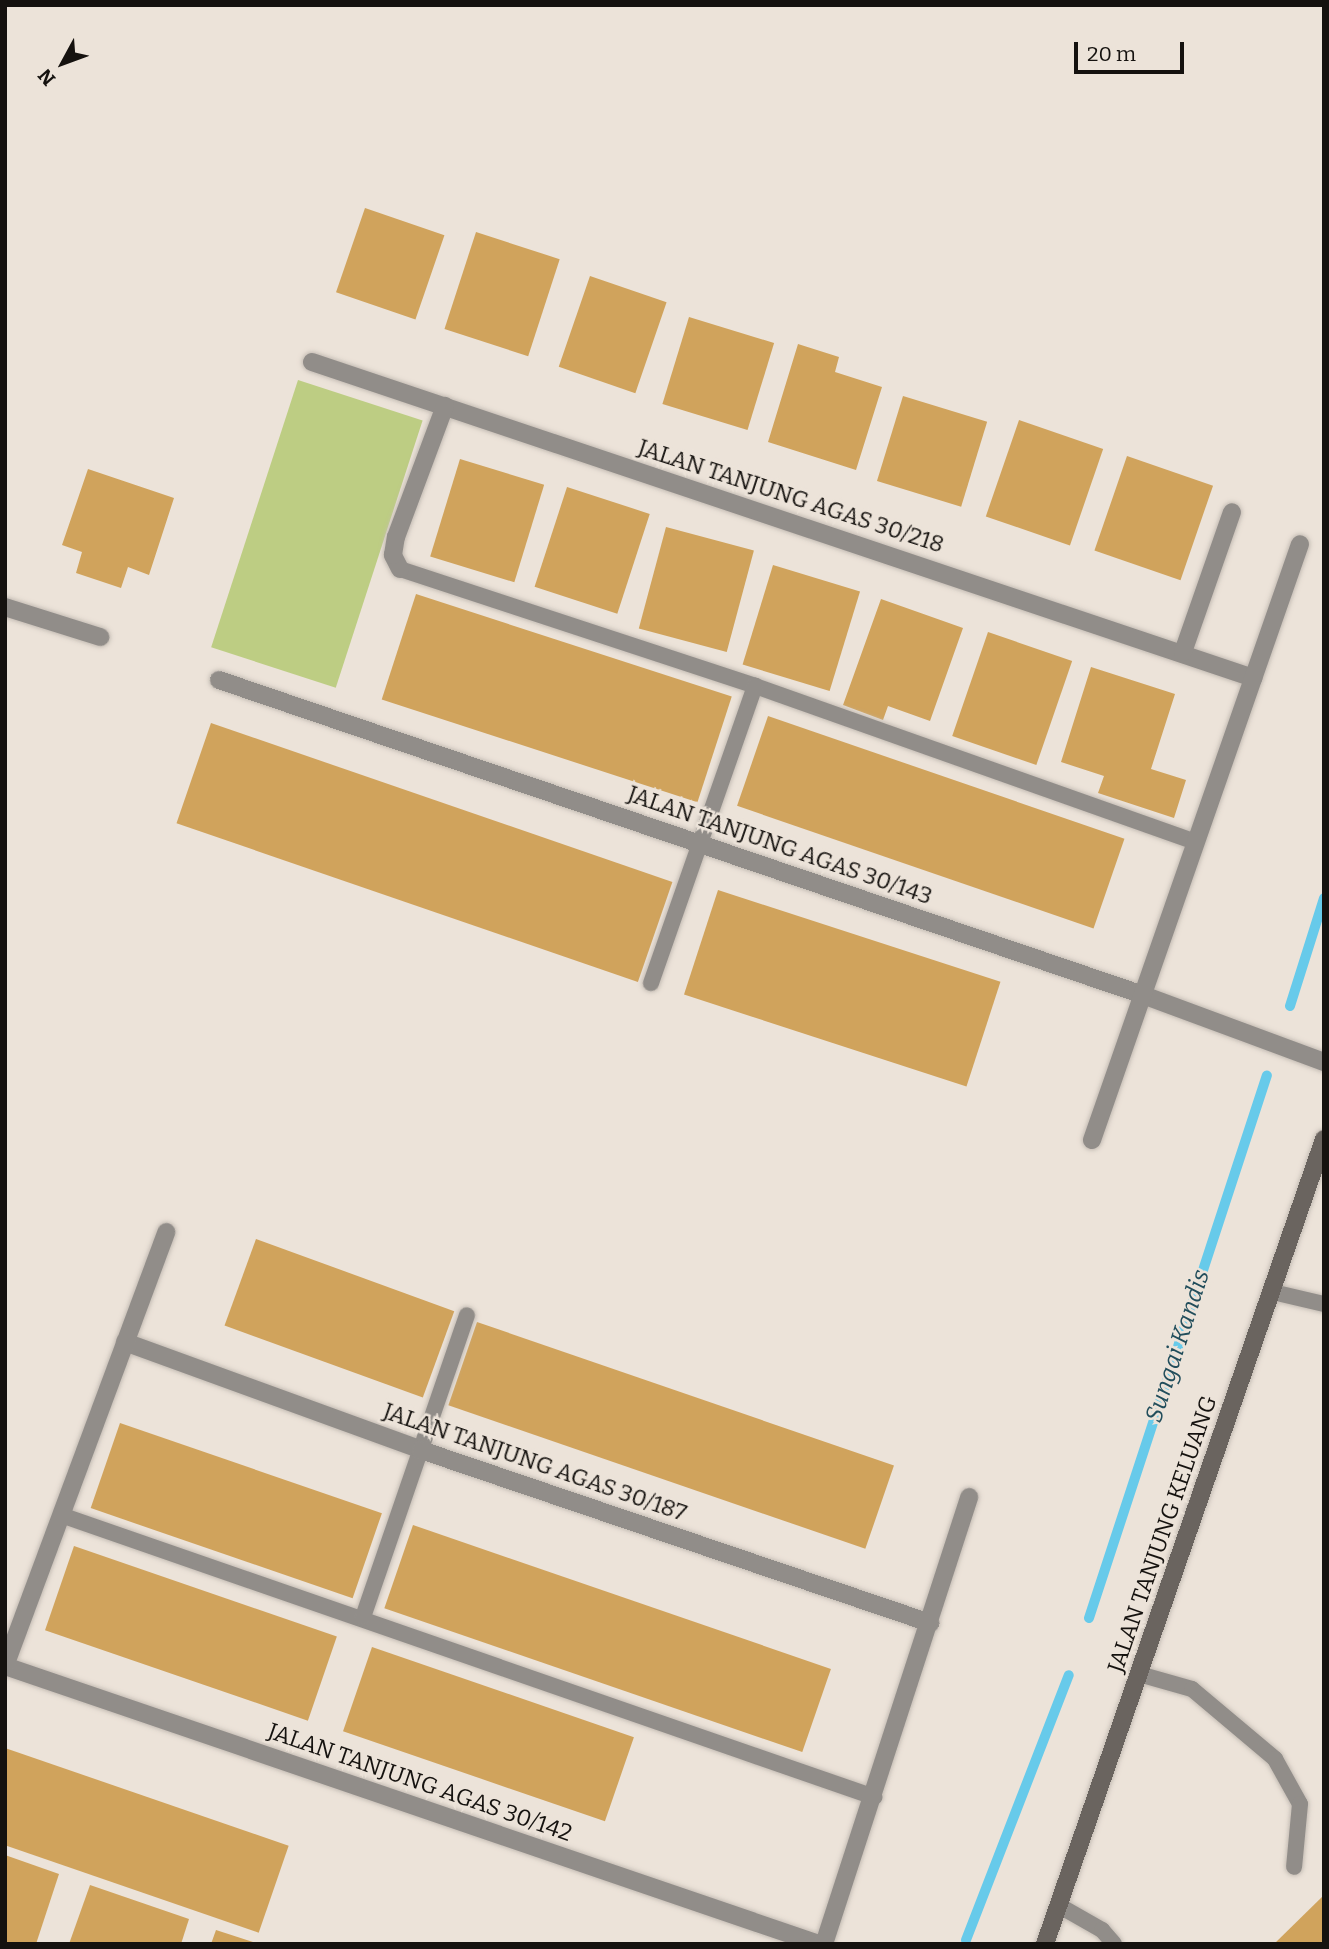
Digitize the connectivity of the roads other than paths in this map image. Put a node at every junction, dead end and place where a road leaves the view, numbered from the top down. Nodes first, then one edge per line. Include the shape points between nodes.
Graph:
1 (312, 362) dead end
2 (445, 406) junction
3 (1232, 512) dead end
4 (1300, 544) dead end
5 (400, 569) joint
6 (5, 607) edge
7 (100, 637) dead end
8 (1183, 652) junction
9 (1253, 678) junction
10 (219, 680) dead end
11 (755, 686) junction
12 (1196, 842) junction
13 (698, 843) junction
14 (651, 983) dead end
15 (1143, 995) junction
16 (1324, 1062) edge
17 (1324, 1139) edge
18 (1092, 1140) dead end
19 (166, 1231) dead end
20 (1273, 1292) junction
21 (1324, 1304) edge
22 (467, 1315) dead end
23 (125, 1342) junction
24 (421, 1450) junction
25 (970, 1497) dead end
26 (61, 1515) junction
27 (363, 1617) junction
28 (930, 1623) junction
29 (5, 1666) edge
30 (1139, 1674) junction
31 (874, 1797) junction
32 (1294, 1867) dead end
33 (1058, 1905) junction
34 (819, 1944) edge
35 (824, 1944) edge
36 (1045, 1944) edge
37 (1114, 1944) edge

1 - 2 street, JALAN TANJUNG AGAS 30/218
2 - 5 street via 396,537 393,555
2 - 8 street, JALAN TANJUNG AGAS 30/218
3 - 8 street
4 - 9 street
5 - 11 lane
6 - 7 street
8 - 9 street, JALAN TANJUNG AGAS 30/218
9 - 12 street
10 - 13 street, JALAN TANJUNG AGAS 30/143
11 - 12 lane
11 - 13 lane
12 - 15 street
13 - 14 lane
13 - 15 street, JALAN TANJUNG AGAS 30/143
15 - 16 street, JALAN TANJUNG AGAS 30/143
15 - 18 street
17 - 20 main road, JALAN TANJUNG KELUANG
19 - 23 street
20 - 21 lane
20 - 30 main road, JALAN TANJUNG KELUANG
22 - 24 lane
23 - 24 street, JALAN TANJUNG AGAS 30/187
23 - 26 street
24 - 27 lane
24 - 28 street, JALAN TANJUNG AGAS 30/187
25 - 28 street
26 - 27 lane
26 - 29 street
27 - 31 lane
28 - 31 street
29 - 34 street, JALAN TANJUNG AGAS 30/142
30 - 32 lane via 1192,1689 1275,1759 1300,1804
30 - 33 main road, JALAN TANJUNG KELUANG
31 - 35 street
33 - 36 main road, JALAN TANJUNG KELUANG
33 - 37 lane via 1102,1930

